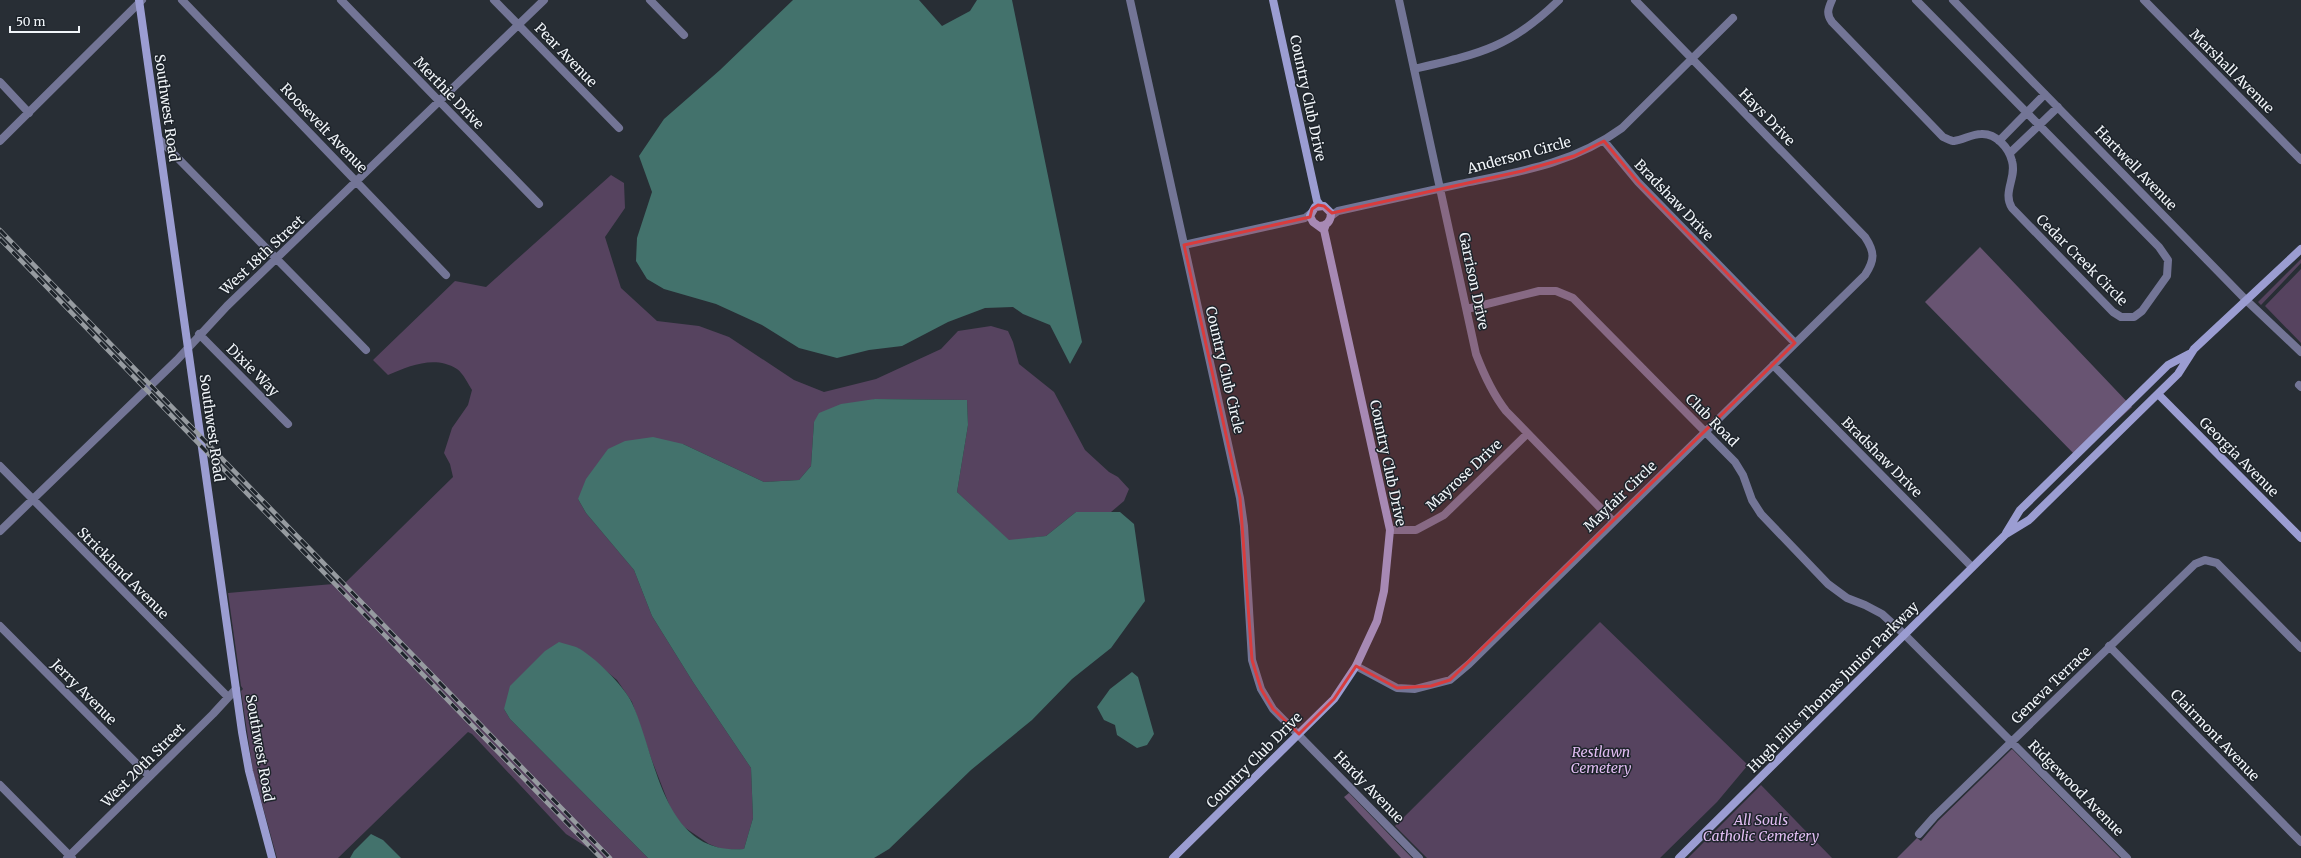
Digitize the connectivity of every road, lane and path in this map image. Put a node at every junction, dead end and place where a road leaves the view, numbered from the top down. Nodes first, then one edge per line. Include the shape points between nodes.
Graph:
1 (182, 0) edge
2 (340, 0) edge
3 (494, 0) edge
4 (544, 0) edge
5 (650, 0) edge
6 (1130, 0) edge
7 (1273, 0) edge
8 (1399, 0) edge
9 (1559, 0) edge
10 (1635, 0) edge
11 (1832, 0) edge
12 (1916, 0) edge
13 (1953, 0) edge
14 (2144, 0) edge
15 (140, 1) edge
16 (1733, 18) dead end
17 (518, 25) junction
18 (684, 35) dead end
19 (1693, 59) junction
20 (1414, 69) junction
21 (0, 82) edge
22 (2045, 94) junction
23 (440, 102) junction
24 (2058, 107) junction
25 (29, 113) junction
26 (2027, 114) junction
27 (2039, 126) junction
28 (619, 128) dead end
29 (159, 139) junction
30 (0, 141) edge
31 (1604, 141) junction
32 (1999, 141) junction
33 (2010, 153) junction
34 (2301, 160) edge
35 (358, 181) junction
36 (1441, 188) junction
37 (540, 204) dead end
38 (1313, 211) junction
39 (1332, 212) junction
40 (1323, 227) junction
41 (1184, 245) junction
42 (2301, 249) edge
43 (1874, 255) joint
44 (277, 259) junction
45 (446, 275) dead end
46 (2246, 300) junction
47 (1467, 309) junction
48 (199, 334) junction
49 (1795, 343) junction
50 (188, 346) junction
51 (366, 350) dead end
52 (2301, 352) edge
53 (2191, 353) junction
54 (1773, 365) junction
55 (2158, 394) junction
56 (288, 424) dead end
57 (1705, 431) junction
58 (1527, 434) junction
59 (0, 466) edge
60 (33, 500) junction
61 (1613, 521) junction
62 (1390, 530) junction
63 (0, 531) edge
64 (2006, 534) junction
65 (2301, 538) edge
66 (1972, 567) junction
67 (0, 626) edge
68 (1904, 634) junction
69 (2110, 646) junction
70 (2301, 648) edge
71 (1356, 666) junction
72 (236, 689) junction
73 (228, 697) junction
74 (1299, 734) junction
75 (2012, 742) junction
76 (149, 776) junction
77 (0, 785) edge
78 (1919, 834) dead end
79 (2301, 842) edge
80 (70, 857) edge
81 (272, 858) edge
82 (1173, 858) edge
83 (1419, 858) edge
84 (1679, 858) edge
85 (2127, 858) edge

1 - 35 street, Roosevelt Avenue
2 - 23 street, Merthie Drive
3 - 17 street, Pear Avenue
4 - 17 street, West 18th Street
5 - 18 street
6 - 41 street, Country Club Circle
7 - 38 street, Country Club Drive
8 - 20 street, Garrison Drive
9 - 20 street via 1530,27 1505,42 1483,52
10 - 19 street, Hays Drive
11 - 32 street via 1828,8 1828,16 1832,22 1943,137 1953,141 1983,134
12 - 26 street, Cedar Creek Circle
13 - 22 street, Hartwell Avenue
14 - 34 street, Marshall Avenue
15 - 25 street
15 - 29 street, Southwest Road
16 - 19 street, Anderson Circle
17 - 23 street, West 18th Street
17 - 28 street, Pear Avenue
19 - 31 street, Anderson Circle via 1622,128
19 - 43 street, Hays Drive via 1865,238
20 - 36 street, Garrison Drive
21 - 25 street
22 - 24 street, Hartwell Avenue
22 - 26 street
23 - 35 street, West 18th Street
23 - 37 street, Merthie Drive
24 - 27 street
24 - 46 street, Hartwell Avenue
25 - 30 street
26 - 27 street, Cedar Creek Circle
26 - 32 street
27 - 33 street
27 - 33 street, Cedar Creek Circle via 2159,247 2168,260 2167,276 2142,311 2134,316 2121,316 2112,312 2012,208 2007,196 2014,174
29 - 44 street
29 - 50 street, Southwest Road
31 - 36 street, Anderson Circle via 1574,156 1542,166
31 - 49 street, Bradshaw Drive via 1638,182
32 - 33 street
35 - 44 street, West 18th Street
35 - 45 street, Roosevelt Avenue
36 - 39 street, Anderson Circle
36 - 47 street, Garrison Drive
38 - 39 street
38 - 40 street
38 - 41 street
39 - 40 street
40 - 62 street, Country Club Drive
41 - 74 street, Country Club Circle via 1240,498 1252,660 1261,689 1273,709
42 - 46 street, Hugh Ellis Thomas Junior Parkway
43 - 49 street, Mayfair Circle via 1865,275
44 - 48 street, West 18th Street
44 - 51 street
46 - 52 street, Hartwell Avenue
46 - 53 street, Hugh Ellis Thomas Junior Parkway
47 - 57 street, Club Road via 1539,291 1556,291 1573,298
47 - 58 street, Garrison Drive via 1476,354 1494,396
48 - 50 street, West 18th Street
48 - 56 street, Dixie Way
49 - 54 street, Mayfair Circle
50 - 60 street, West 18th Street
50 - 72 street, Southwest Road
53 - 55 street, Hugh Ellis Thomas Junior Parkway via 2178,374
53 - 64 street, Hugh Ellis Thomas Junior Parkway via 2168,365 2020,510
54 - 57 street, Mayfair Circle
54 - 66 street, Bradshaw Drive
55 - 64 street, Hugh Ellis Thomas Junior Parkway via 2029,520
55 - 65 street, Georgia Avenue
57 - 61 street, Mayfair Circle
57 - 68 street, Club Road via 1735,462 1761,514 1828,584 1847,598 1882,614
58 - 61 street, Garrison Drive
58 - 62 street, Mayrose Drive via 1444,515 1416,530
59 - 60 street, Strickland Avenue
60 - 63 street, West 18th Street
60 - 73 street, Strickland Avenue
61 - 71 street, Mayfair Circle via 1450,680 1431,686 1397,688
62 - 71 street, Country Club Drive via 1384,591 1377,621
64 - 66 street, Hugh Ellis Thomas Junior Parkway
66 - 68 street, Hugh Ellis Thomas Junior Parkway
67 - 76 street, Jerry Avenue
68 - 75 street, Ridgewood Avenue
68 - 84 street, Hugh Ellis Thomas Junior Parkway
69 - 70 street, Geneva Terrace via 2195,564 2205,560 2217,563
69 - 75 street, Geneva Terrace
69 - 79 street, Clairmont Avenue
71 - 74 street, Country Club Drive via 1334,699
72 - 73 street, West 20th Street
72 - 81 street, Southwest Road via 248,771
73 - 76 street, West 20th Street
74 - 82 street, Country Club Drive
74 - 83 street, Hardy Avenue
75 - 78 street, Geneva Terrace
75 - 85 street, Ridgewood Avenue
76 - 80 street, West 20th Street
77 - 80 street

